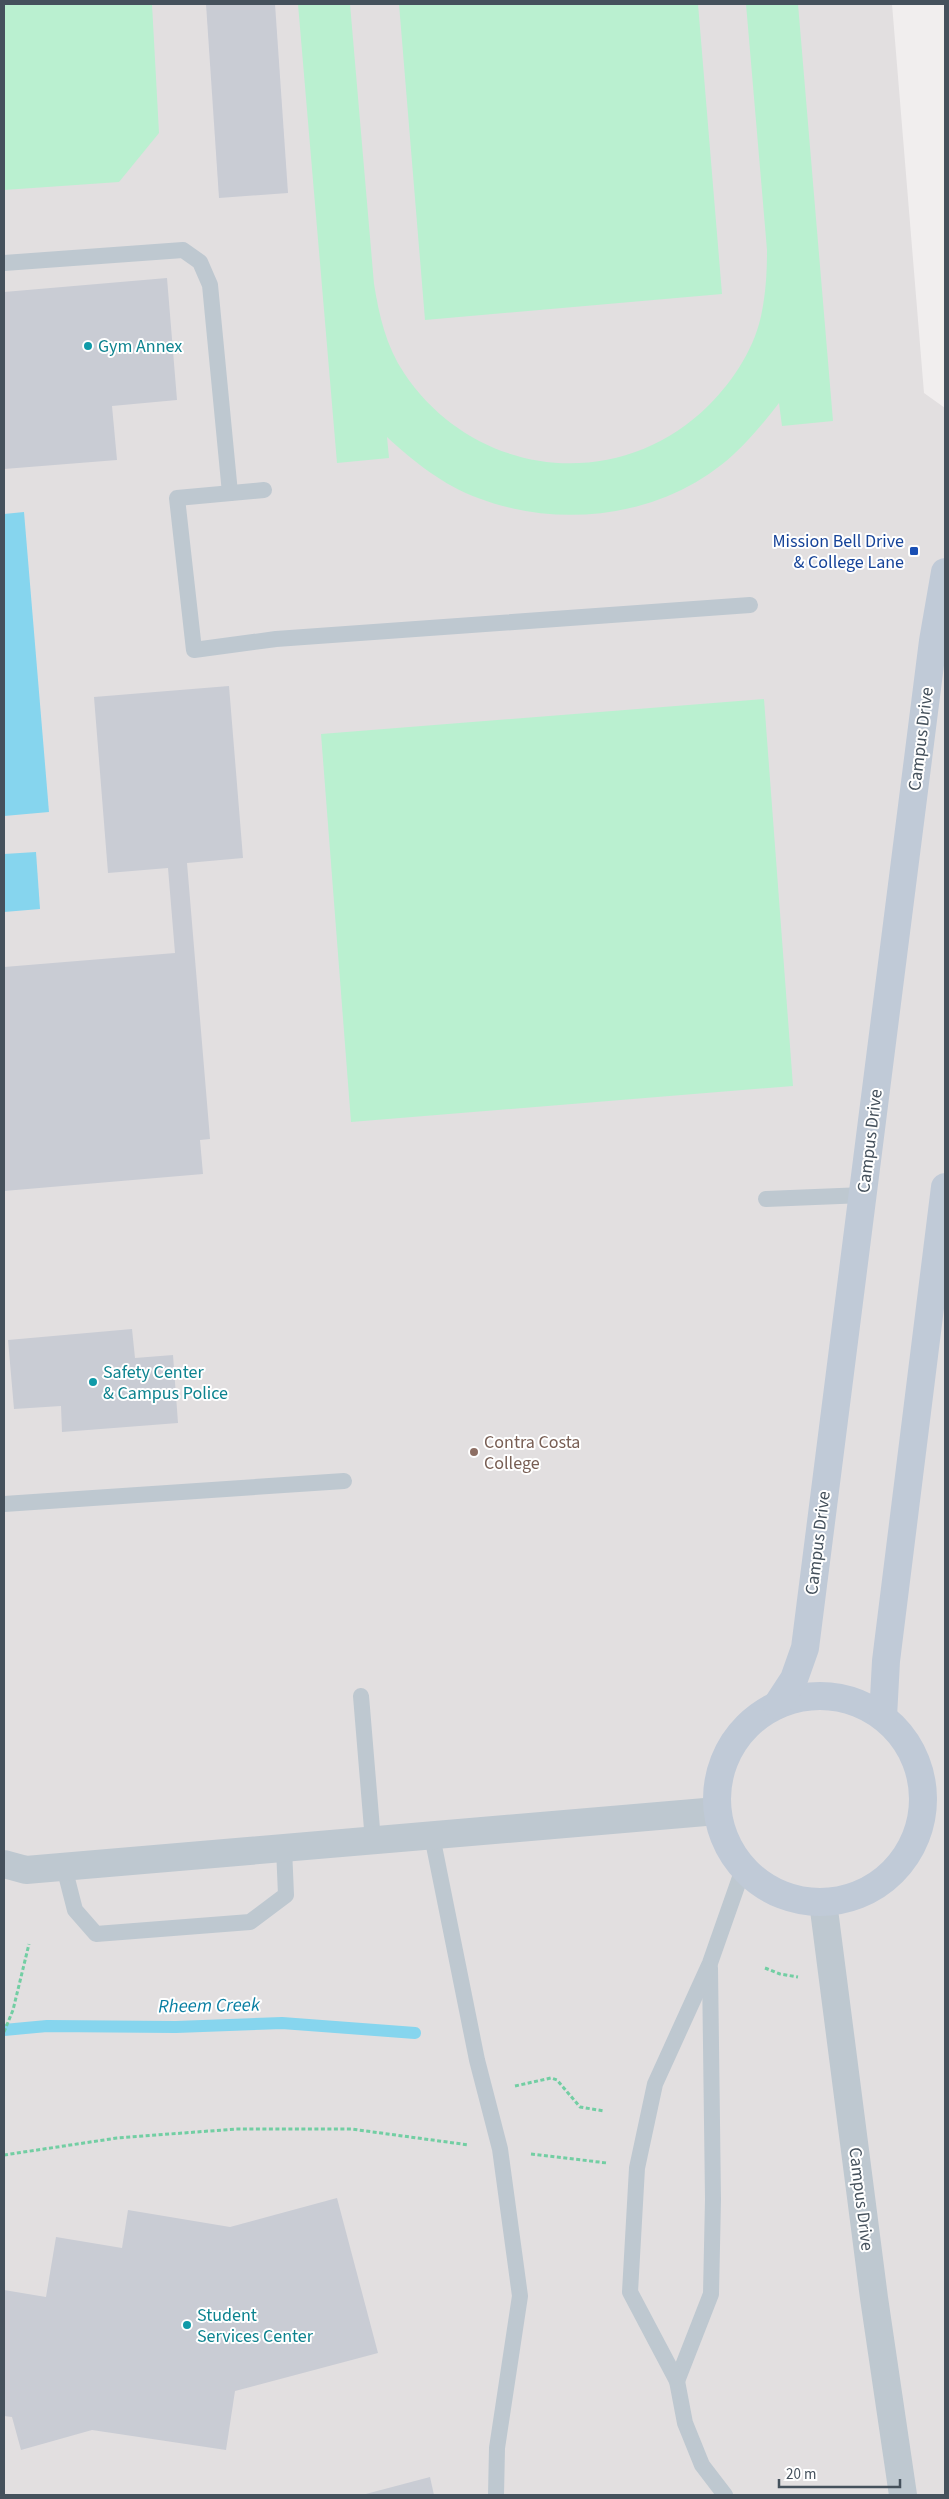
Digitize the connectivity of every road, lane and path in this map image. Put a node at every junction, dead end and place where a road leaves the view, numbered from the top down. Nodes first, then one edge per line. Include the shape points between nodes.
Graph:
1 (4, 263) edge
2 (264, 490) dead end
3 (230, 493) junction
4 (945, 572) edge
5 (750, 605) dead end
6 (945, 1187) edge
7 (864, 1195) junction
8 (766, 1199) dead end
9 (344, 1481) dead end
10 (4, 1504) edge
11 (361, 1696) dead end
12 (777, 1705) junction
13 (883, 1716) junction
14 (717, 1811) junction
15 (432, 1836) junction
16 (373, 1840) junction
17 (284, 1848) junction
18 (4, 1864) edge
19 (64, 1867) junction
20 (744, 1869) junction
21 (823, 1902) junction
22 (29, 1944) dead end
23 (710, 1963) junction
24 (765, 1968) dead end
25 (800, 1978) dead end
26 (4, 2032) edge
27 (507, 2088) dead end
28 (604, 2112) dead end
29 (471, 2145) dead end
30 (521, 2153) dead end
31 (4, 2156) edge
32 (608, 2163) dead end
33 (678, 2381) junction
34 (496, 2495) edge
35 (725, 2495) edge
36 (903, 2495) edge

1 - 3 lane via 182,250 200,262 210,285
2 - 3 lane
3 - 5 lane via 176,498 194,650 276,640
4 - 7 street, Campus Drive via 933,641
6 - 13 street via 886,1661
7 - 8 lane
7 - 12 street, Campus Drive via 805,1648 794,1679
9 - 10 lane
11 - 16 lane
12 - 13 street via 799,1698 842,1698
12 - 14 street via 749,1724 728,1750 718,1781
13 - 21 street via 904,1739 918,1768 923,1798 918,1830 904,1858 882,1881 854,1896
14 - 15 street
14 - 20 street via 726,1843
15 - 16 street
15 - 34 lane via 477,2060 500,2149 520,2296 497,2448
16 - 17 street
17 - 19 street
17 - 19 lane via 286,1895 250,1922 96,1934 75,1910
18 - 19 street via 26,1870
20 - 21 street via 766,1888 794,1899
20 - 23 lane
21 - 36 street, Campus Drive
22 - 26 path via 13,2010
23 - 33 lane via 711,2294
23 - 33 lane via 655,2084 637,2168 630,2292
24 - 25 path
27 - 28 path via 551,2078 557,2080 580,2107
29 - 31 path via 351,2129 236,2129 117,2138
30 - 32 path
33 - 35 lane via 685,2423 702,2465

